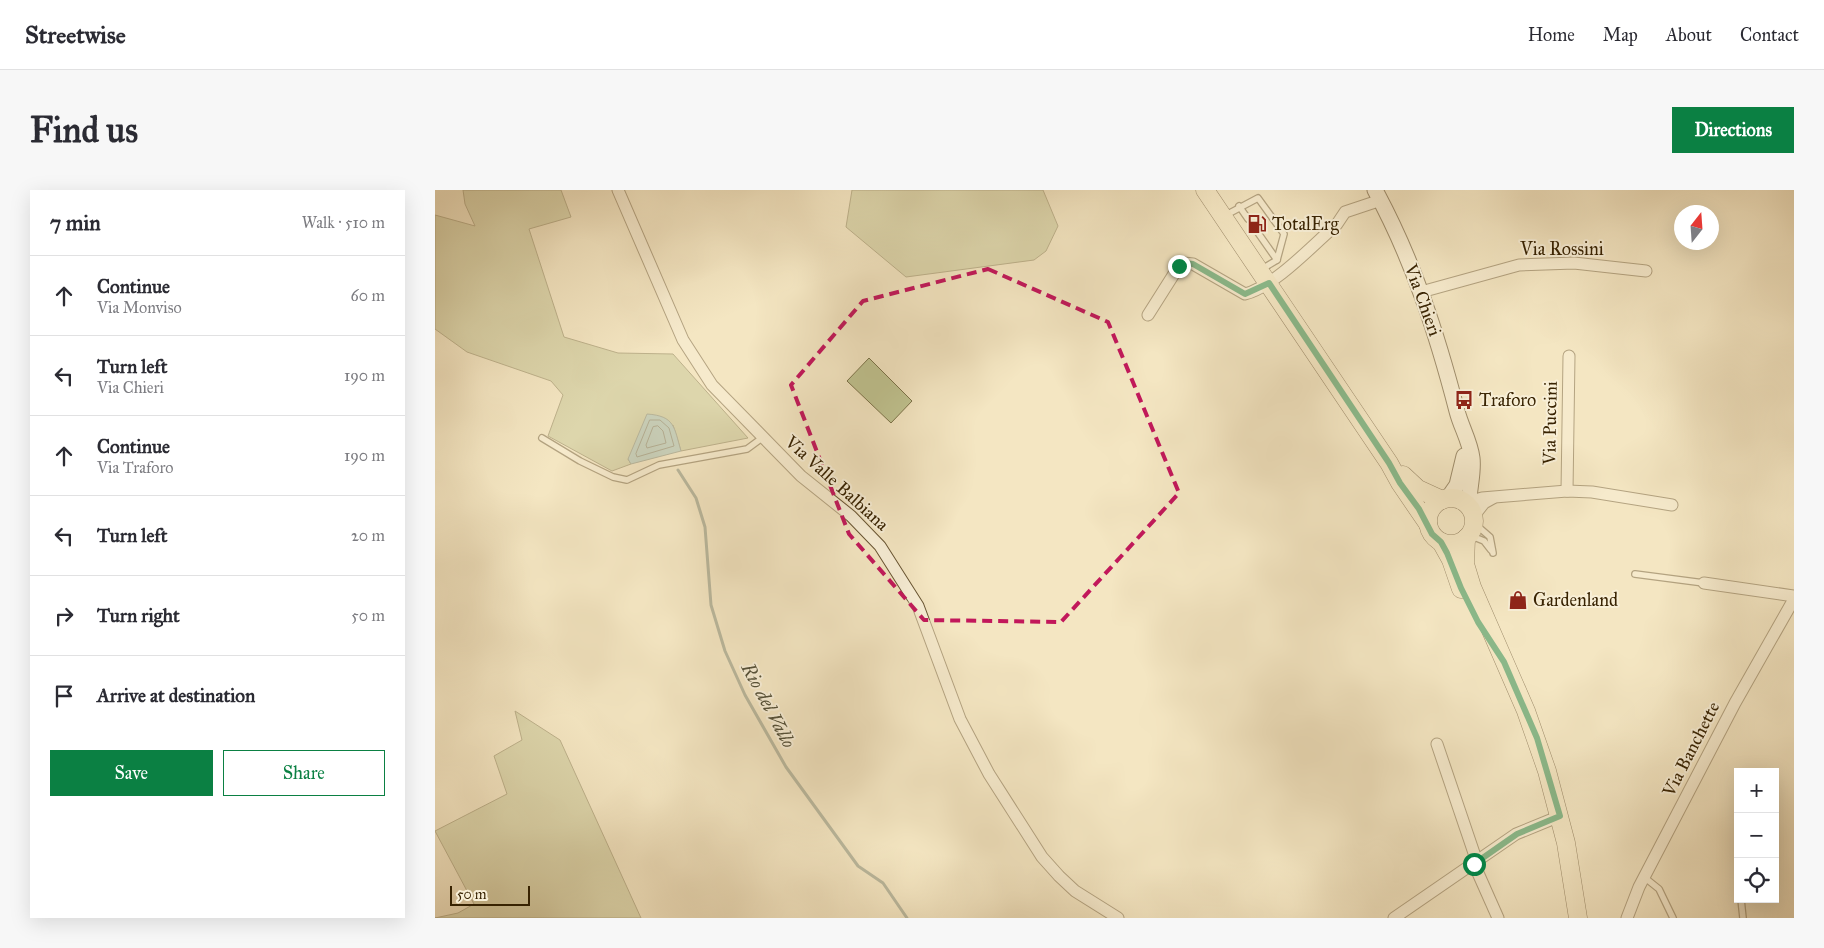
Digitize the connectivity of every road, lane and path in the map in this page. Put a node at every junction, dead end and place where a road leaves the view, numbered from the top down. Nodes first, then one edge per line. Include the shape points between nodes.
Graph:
1 (618, 190) edge
2 (1205, 190) edge
3 (1378, 195) edge
4 (1239, 206) junction
5 (1223, 216) junction
6 (1248, 219) dead end
7 (1256, 230) dead end
8 (1277, 260) junction
9 (1646, 271) dead end
10 (1265, 277) junction
11 (1421, 292) junction
12 (1148, 315) dead end
13 (1569, 356) dead end
14 (1458, 415) junction
15 (542, 438) dead end
16 (762, 438) junction
17 (1389, 463) junction
18 (1567, 490) junction
19 (1445, 499) junction
20 (1672, 505) dead end
21 (1428, 524) junction
22 (1470, 524) junction
23 (1441, 542) junction
24 (1635, 574) dead end
25 (1704, 583) joint
26 (1794, 598) edge
27 (1504, 662) junction
28 (1437, 744) dead end
29 (1560, 816) junction
30 (1476, 863) junction
31 (1644, 877) junction
32 (1741, 903) edge
33 (1118, 918) edge
34 (1394, 918) edge
35 (1499, 918) edge
36 (1578, 918) edge
37 (1627, 918) edge
38 (1673, 918) edge
39 (1743, 918) edge

1 - 16 street, Via Valle Balbiana via 683,340 712,384
2 - 5 main road
3 - 10 street via 1345,212 1337,224
3 - 11 main road, Via Chieri
4 - 5 lane
4 - 6 lane
4 - 8 lane via 1258,198 1284,234
5 - 10 main road
7 - 8 lane
8 - 10 lane
9 - 11 street, Via Rossini via 1574,263 1519,265
10 - 12 street via 1245,294 1193,264 1184,263
10 - 17 main road
11 - 14 main road, Via Chieri via 1439,342
13 - 18 street, Via Puccini
14 - 19 main road, Via Chieri via 1464,462 1457,485
14 - 22 main road, Via Chieri via 1472,458 1468,492
15 - 16 lane via 580,461 627,480 659,465 747,449
16 - 33 street, Via Valle Balbiana via 881,546 918,606 960,719 994,782 1059,876 1075,891
17 - 19 main road via 1418,489
17 - 21 main road
18 - 20 street, Via Puccini
18 - 22 street, Via Puccini via 1475,500
19 - 21 main road via 1432,508
19 - 22 main road via 1457,499
21 - 23 main road via 1432,534
22 - 23 main road via 1452,544
22 - 27 main road, Via Chieri via 1467,573
23 - 27 main road, Via Chieri via 1478,622
24 - 25 lane
25 - 26 street, Via Banchette
26 - 31 street, Via Banchette
27 - 29 main road, Via Chieri via 1537,738
28 - 30 street
29 - 30 street via 1517,834
29 - 36 main road, Via Chieri
30 - 34 street
30 - 35 street
31 - 37 street, Via Banchette
31 - 38 lane via 1659,889
32 - 39 lane

